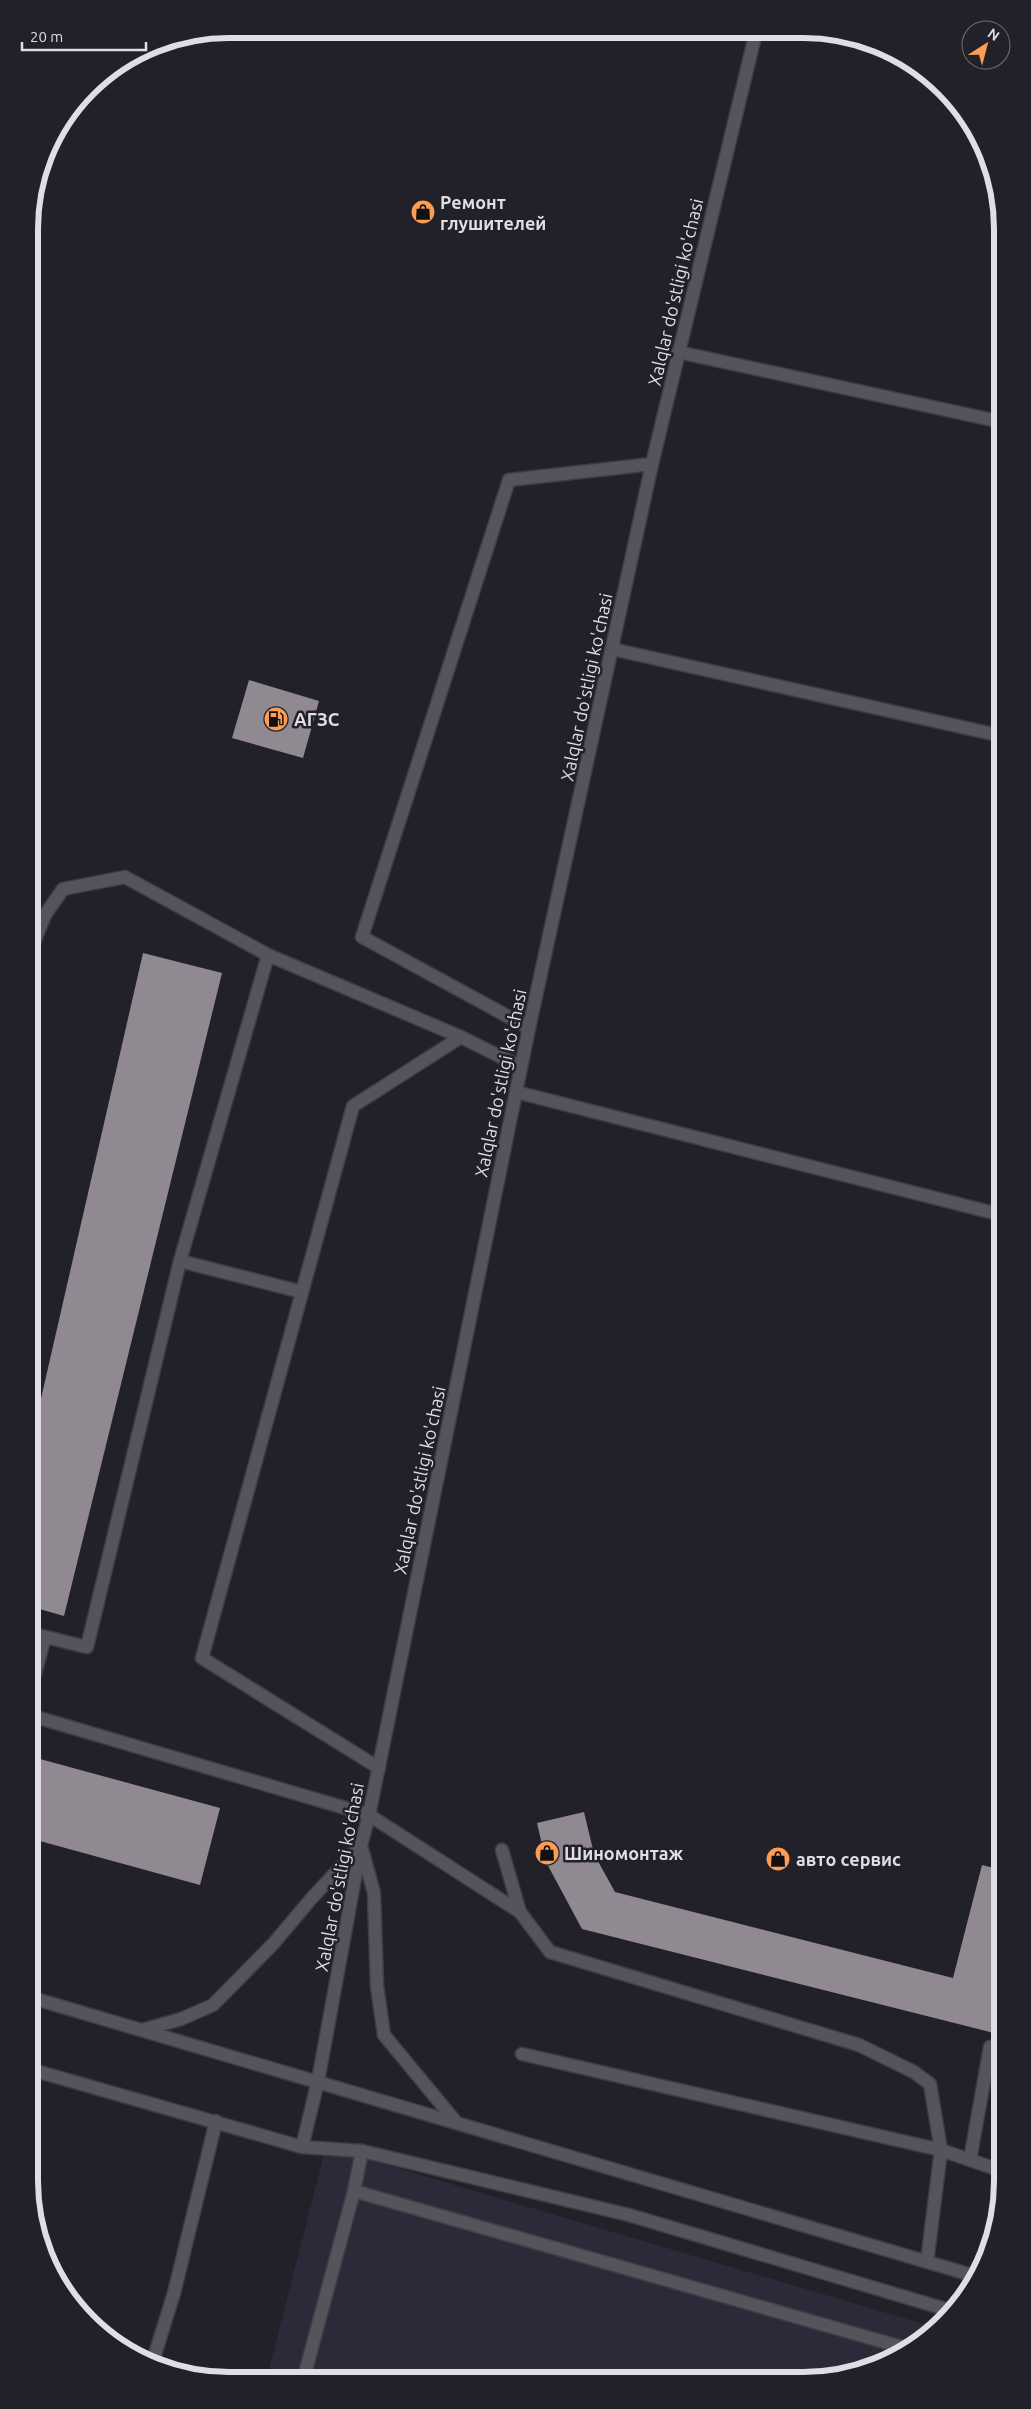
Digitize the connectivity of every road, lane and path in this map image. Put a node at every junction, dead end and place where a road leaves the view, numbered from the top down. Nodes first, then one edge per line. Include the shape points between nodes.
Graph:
1 (755, 38) edge
2 (678, 352) junction
3 (994, 420) edge
4 (652, 464) junction
5 (612, 649) junction
6 (994, 734) edge
7 (38, 932) edge
8 (268, 955) junction
9 (529, 1028) junction
10 (461, 1037) junction
11 (521, 1067) junction
12 (516, 1092) junction
13 (994, 1213) edge
14 (180, 1260) junction
15 (302, 1292) junction
16 (38, 1635) edge
17 (45, 1637) junction
18 (38, 1662) edge
19 (38, 1718) edge
20 (378, 1768) junction
21 (369, 1815) junction
22 (361, 1844) junction
23 (502, 1850) dead end
24 (520, 1912) junction
25 (38, 2000) edge
26 (142, 2030) junction
27 (990, 2047) dead end
28 (522, 2054) dead end
29 (38, 2072) edge
30 (318, 2081) junction
31 (216, 2121) junction
32 (456, 2122) junction
33 (302, 2146) junction
34 (940, 2150) junction
35 (362, 2151) junction
36 (970, 2160) junction
37 (994, 2168) edge
38 (354, 2191) junction
39 (927, 2262) junction
40 (969, 2274) edge
41 (944, 2308) edge
42 (898, 2346) edge
43 (154, 2356) edge
44 (305, 2372) edge

1 - 2 main road, Xalqlar do'stligi ko'chasi
2 - 3 main road
2 - 4 main road, Xalqlar do'stligi ko'chasi
4 - 5 main road, Xalqlar do'stligi ko'chasi
4 - 9 main road via 509,480 362,938
5 - 6 main road
5 - 9 main road, Xalqlar do'stligi ko'chasi
7 - 8 main road via 45,915 63,889 125,877
8 - 10 main road
8 - 14 main road
9 - 11 main road, Xalqlar do'stligi ko'chasi
10 - 11 main road
10 - 15 main road via 353,1106
11 - 12 main road, Xalqlar do'stligi ko'chasi
12 - 13 main road
12 - 20 main road, Xalqlar do'stligi ko'chasi
14 - 15 main road
14 - 17 main road via 87,1647
15 - 20 main road via 202,1658
16 - 17 main road
17 - 18 main road
19 - 21 main road
20 - 21 main road, Xalqlar do'stligi ko'chasi
21 - 22 main road, Xalqlar do'stligi ko'chasi
21 - 24 main road
22 - 26 main road via 273,1944 213,2005 181,2019
22 - 30 main road, Xalqlar do'stligi ko'chasi
22 - 32 main road via 374,1893 377,1986 384,2035
23 - 24 main road
24 - 34 main road via 550,1952 859,2045 914,2072 930,2084
25 - 26 main road
26 - 30 main road
27 - 36 main road
28 - 34 main road
29 - 31 main road
30 - 32 main road
30 - 33 main road, Xalqlar do'stligi ko'chasi
31 - 33 main road
31 - 43 main road via 174,2293
32 - 39 main road
33 - 35 main road
34 - 36 main road
34 - 39 main road
35 - 38 main road
35 - 41 main road via 629,2214
36 - 37 main road
38 - 42 main road
38 - 44 main road
39 - 40 main road

